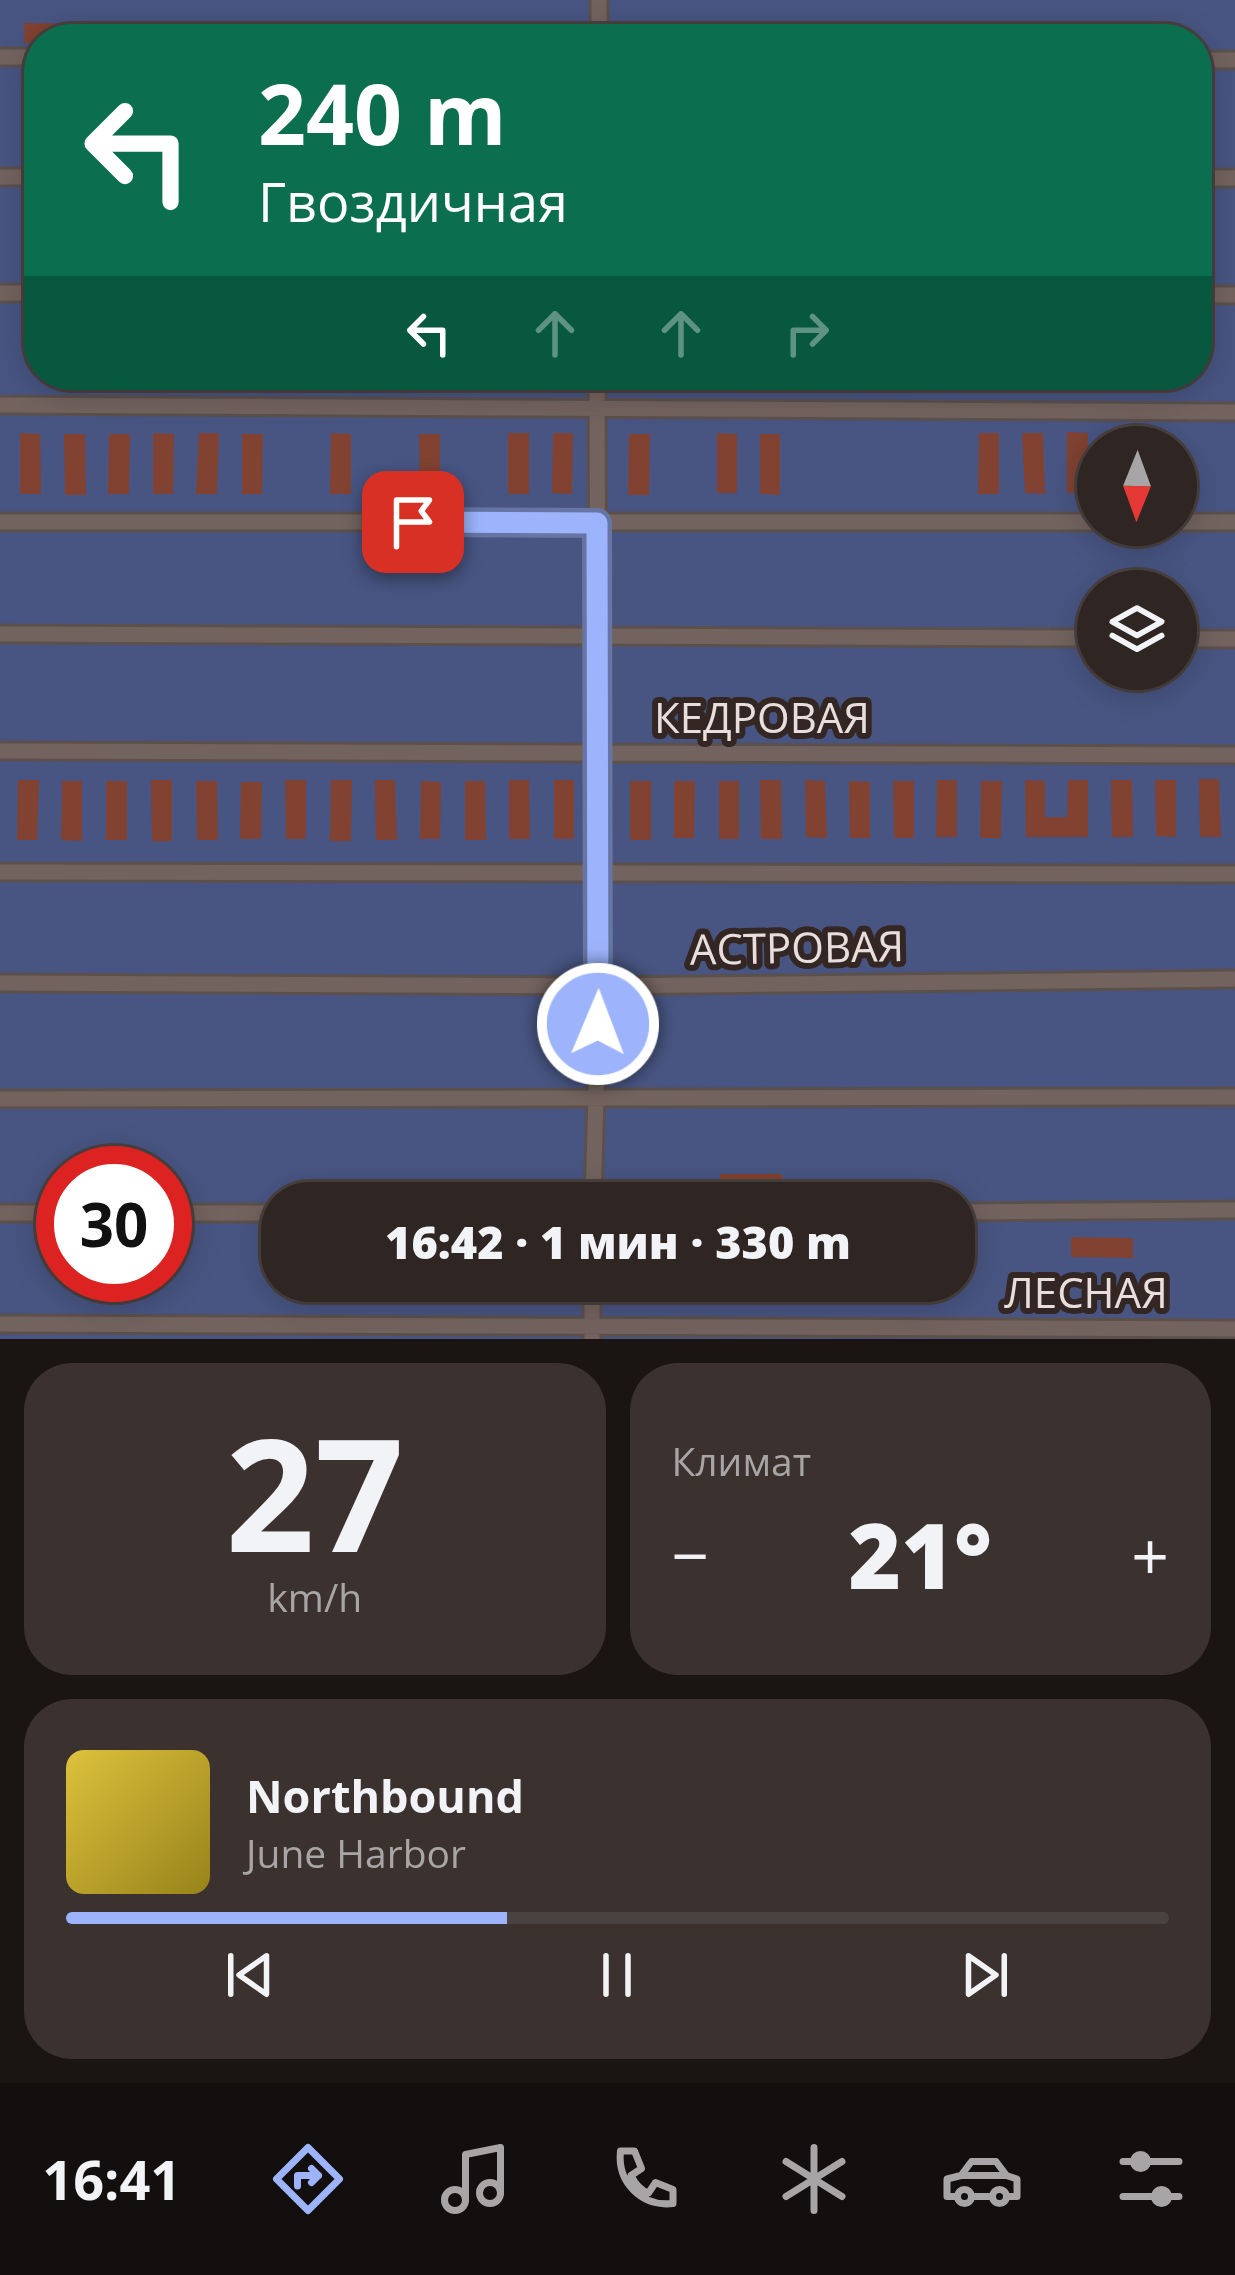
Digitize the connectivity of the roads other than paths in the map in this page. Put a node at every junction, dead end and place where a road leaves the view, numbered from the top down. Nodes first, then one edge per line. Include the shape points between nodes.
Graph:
1 (597, 390) edge
2 (0, 404) edge
3 (597, 408) junction
4 (1235, 412) edge
5 (0, 522) edge
6 (1077, 522) edge
7 (1197, 522) edge
8 (1235, 522) edge
9 (597, 523) junction
10 (0, 634) edge
11 (599, 635) junction
12 (1077, 638) edge
13 (1197, 639) edge
14 (1235, 639) edge
15 (0, 751) edge
16 (598, 754) junction
17 (1235, 755) edge
18 (0, 872) edge
19 (598, 872) junction
20 (1235, 874) edge
21 (1235, 979) edge
22 (0, 982) edge
23 (599, 986) junction
24 (1235, 1097) edge
25 (0, 1099) edge
26 (595, 1100) junction
27 (593, 1182) edge
28 (1235, 1210) edge
29 (975, 1212) edge
30 (0, 1213) edge
31 (36, 1213) edge
32 (192, 1213) edge
33 (261, 1213) edge
34 (592, 1302) edge
35 (0, 1324) edge
36 (1235, 1329) edge
37 (592, 1334) edge

1 - 3 street
2 - 3 street
3 - 4 street
3 - 9 street
5 - 9 street
6 - 9 street
7 - 8 street
9 - 11 street
10 - 11 street
11 - 12 street
11 - 16 street
13 - 14 street
15 - 16 street, КЕДРОВАЯ
16 - 17 street, КЕДРОВАЯ
16 - 19 street
18 - 19 street
19 - 20 street
19 - 23 street
21 - 23 street, АСТРОВАЯ
22 - 23 street, АСТРОВАЯ
23 - 26 street
24 - 26 street
25 - 26 street
26 - 27 street
28 - 29 street
30 - 31 street
32 - 33 street
34 - 37 street
35 - 37 street, ЛЕСНАЯ
36 - 37 street, ЛЕСНАЯ

